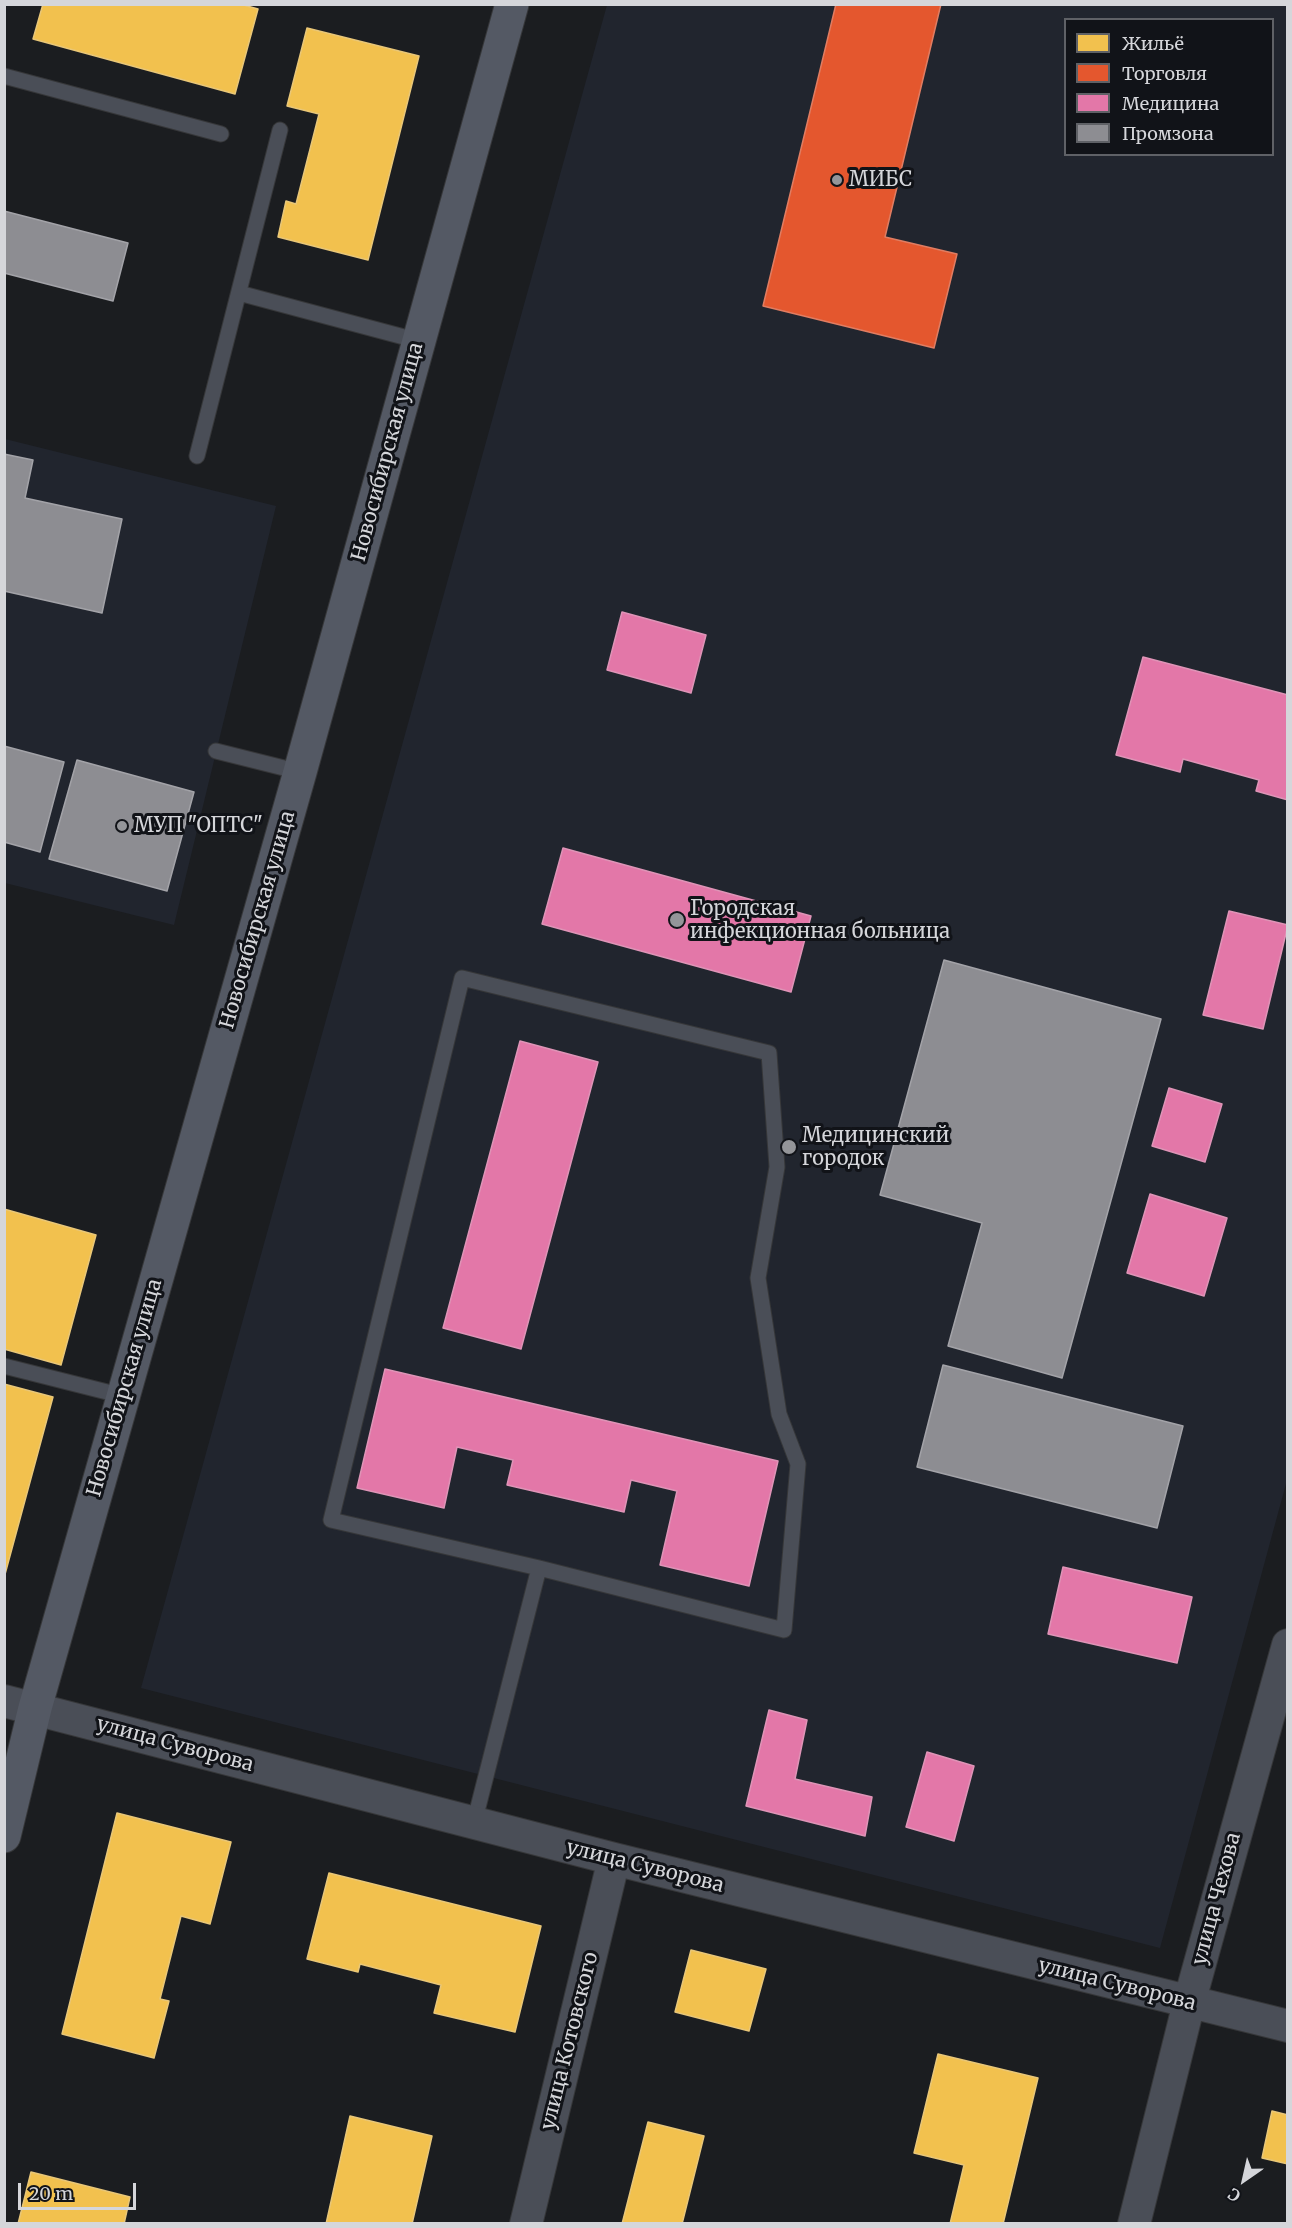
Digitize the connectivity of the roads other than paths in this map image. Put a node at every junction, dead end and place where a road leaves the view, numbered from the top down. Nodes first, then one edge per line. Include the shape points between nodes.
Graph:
1 (512, 4) edge
2 (4, 76) edge
3 (280, 130) dead end
4 (221, 134) dead end
5 (239, 293) junction
6 (419, 341) junction
7 (197, 456) dead end
8 (216, 751) dead end
9 (300, 772) junction
10 (4, 1366) edge
11 (123, 1396) junction
12 (539, 1568) junction
13 (1287, 1645) edge
14 (20, 1705) edge
15 (474, 1823) junction
16 (4, 1836) edge
17 (614, 1859) junction
18 (1189, 2003) junction
19 (1287, 2026) edge
20 (526, 2223) edge
21 (1134, 2223) edge

1 - 6 main road, Новосибирская улица
2 - 4 lane
3 - 5 lane
5 - 6 lane
5 - 7 lane
6 - 9 main road, Новосибирская улица
8 - 9 lane
9 - 11 main road, Новосибирская улица
10 - 11 lane
11 - 14 main road, Новосибирская улица
12 - 12 lane via 784,1630 798,1464 779,1414 758,1278 777,1167 769,1053 462,978 331,1520
12 - 15 lane
13 - 18 street, улица Чехова
14 - 15 street, улица Суворова
14 - 16 main road, Новосибирская улица
15 - 17 street, улица Суворова
17 - 18 street, улица Суворова
17 - 20 street, улица Котовского
18 - 19 street, улица Суворова
18 - 21 street, улица Чехова

